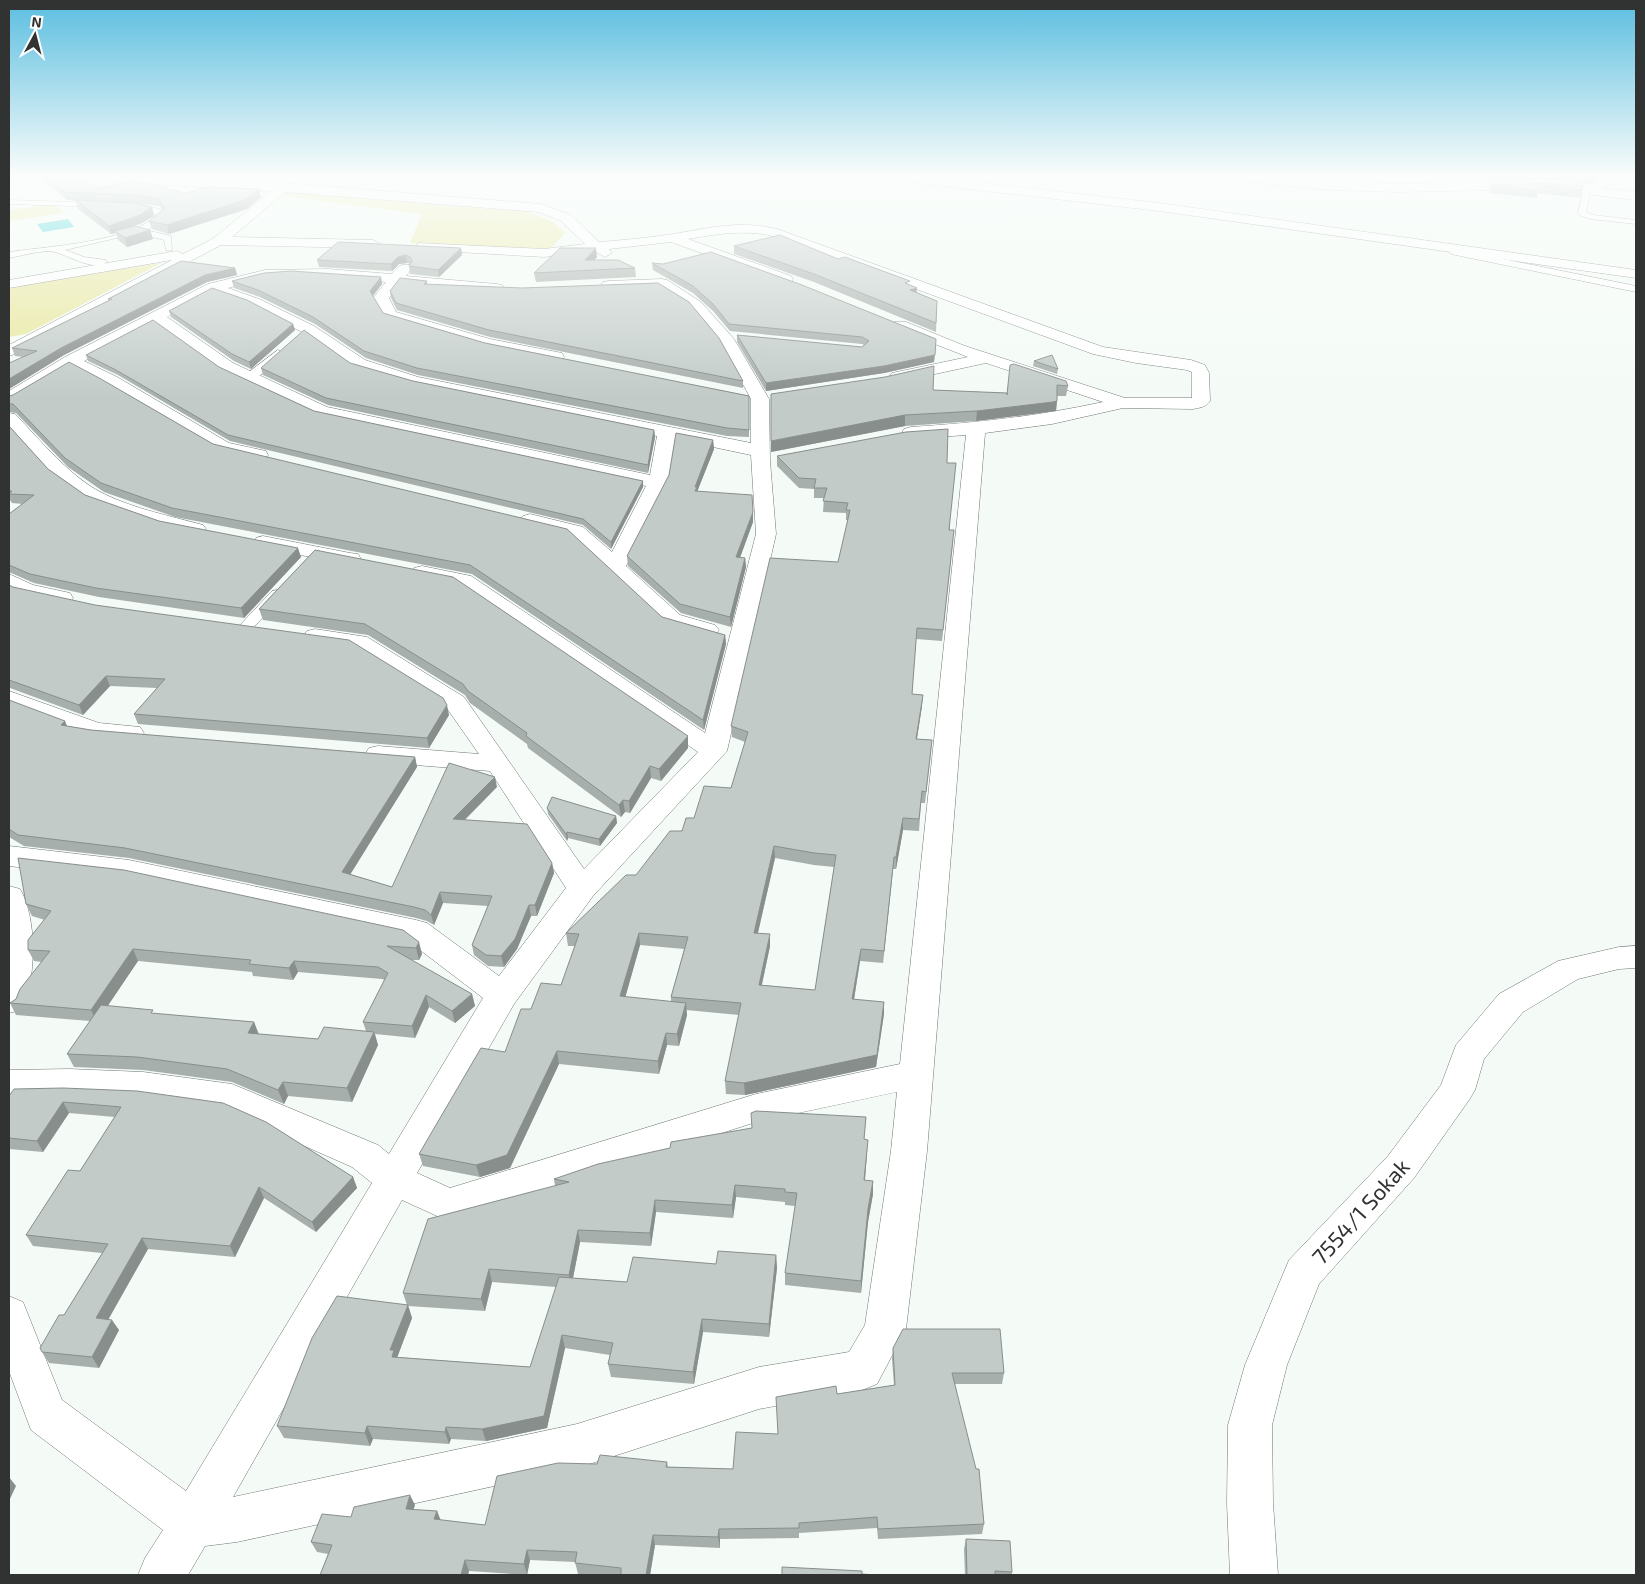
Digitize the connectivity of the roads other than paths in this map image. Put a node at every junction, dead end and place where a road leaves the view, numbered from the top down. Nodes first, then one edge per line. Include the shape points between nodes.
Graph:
1 (40, 250) edge
2 (57, 250) edge
3 (566, 250) edge
4 (601, 250) edge
5 (705, 250) edge
6 (821, 250) edge
7 (1446, 250) edge
8 (1470, 250) edge
9 (201, 251) joint
10 (9, 255) edge
11 (102, 262) dead end
12 (619, 262) edge
13 (636, 270) edge
14 (1636, 274) edge
15 (397, 278) junction
16 (662, 283) junction
17 (9, 284) edge
18 (799, 284) edge
19 (586, 286) edge
20 (213, 287) junction
21 (519, 288) edge
22 (1636, 289) edge
23 (156, 317) junction
24 (888, 320) edge
25 (297, 337) junction
26 (9, 351) edge
27 (988, 358) junction
28 (573, 360) edge
29 (17, 367) edge
30 (62, 367) junction
31 (249, 377) junction
32 (884, 380) edge
33 (9, 398) edge
34 (1123, 403) junction
35 (9, 418) edge
36 (976, 429) junction
37 (667, 432) junction
38 (895, 436) edge
39 (767, 456) junction
40 (280, 460) edge
41 (658, 483) junction
42 (509, 515) edge
43 (375, 564) edge
44 (616, 567) junction
45 (404, 569) edge
46 (9, 581) edge
47 (284, 586) edge
48 (81, 602) edge
49 (236, 625) joint
50 (742, 639) junction
51 (9, 698) edge
52 (154, 735) edge
53 (714, 751) junction
54 (352, 752) edge
55 (499, 764) junction
56 (9, 856) edge
57 (582, 889) junction
58 (9, 896) edge
59 (1636, 957) edge
60 (502, 995) junction
61 (9, 1001) edge
62 (916, 1074) junction
63 (9, 1084) edge
64 (394, 1179) junction
65 (9, 1314) edge
66 (193, 1524) junction
67 (162, 1575) edge
68 (1254, 1575) edge

1 - 10 lane
2 - 11 lane via 82,260
3 - 15 main road via 544,253 412,251
4 - 12 main road
5 - 18 main road
6 - 34 main road via 1099,351 1192,365 1200,369 1201,400 1193,404
7 - 22 lane
8 - 14 main road
9 - 17 main road
9 - 26 main road
13 - 16 main road
15 - 20 main road via 328,273 266,274
15 - 21 main road via 470,287
15 - 28 main road via 381,298 390,315 487,343
16 - 19 main road
16 - 39 main road via 696,305 729,336 760,397
20 - 23 main road
20 - 25 main road via 254,302
23 - 30 main road
23 - 31 main road via 227,367
24 - 27 main road
25 - 31 lane
25 - 37 main road via 359,364 416,381
27 - 32 main road
27 - 34 main road
29 - 30 main road
30 - 33 main road
30 - 40 main road via 111,381 223,447
31 - 41 main road via 322,411
34 - 36 main road via 1052,419
35 - 43 main road via 60,472 96,498 170,524 229,536 310,559
36 - 38 main road
36 - 62 main road
37 - 39 main road
37 - 41 main road
39 - 50 main road via 766,534
41 - 44 main road
42 - 44 main road via 576,531
44 - 50 main road via 672,620
45 - 53 main road via 463,581
46 - 48 main road via 26,590
47 - 49 lane
49 - 55 main road via 359,642 455,702
50 - 53 main road
51 - 52 main road via 95,730
53 - 57 main road
54 - 55 main road
55 - 57 main road
56 - 60 main road via 129,870 416,930
57 - 60 main road
58 - 61 main road via 14,910 17,967
59 - 68 main road, 7554/1 Sokak via 1569,969 1511,1003 1468,1054 1457,1090 1401,1167 1304,1273 1266,1365 1250,1425
60 - 64 main road
62 - 64 main road via 756,1108 448,1205
62 - 66 main road via 885,1329 862,1370 759,1388 577,1446 236,1519
63 - 64 main road via 144,1086 232,1098 365,1156
64 - 66 main road
65 - 66 main road via 46,1416
66 - 67 main road

